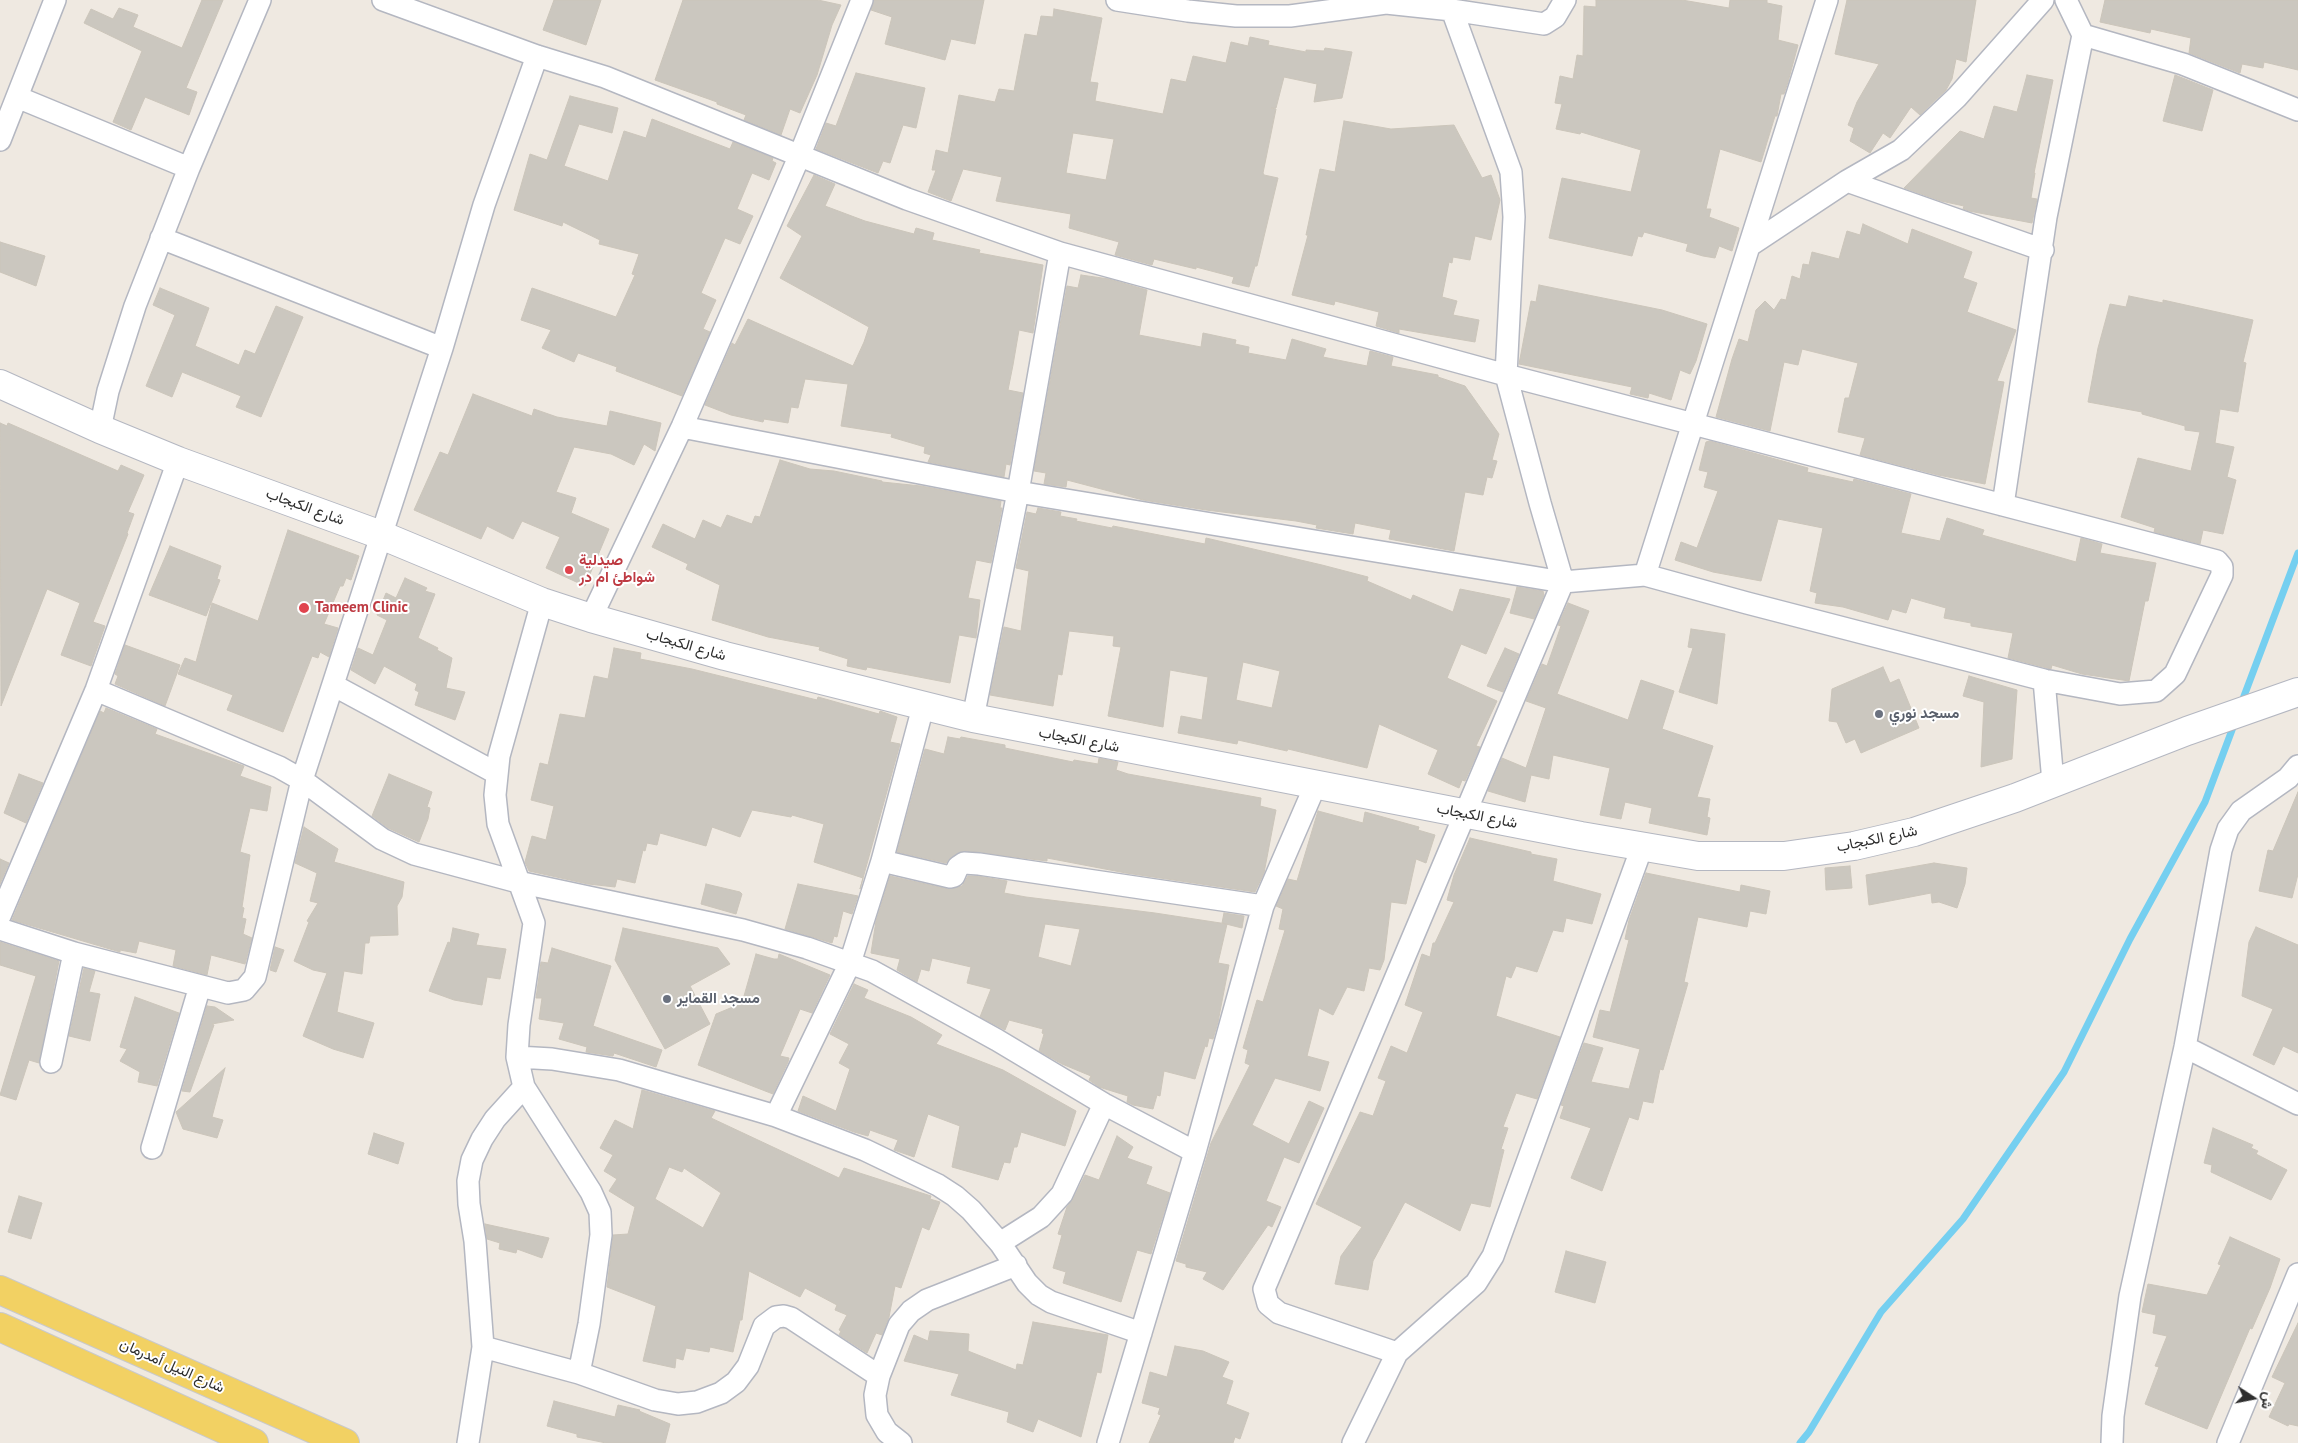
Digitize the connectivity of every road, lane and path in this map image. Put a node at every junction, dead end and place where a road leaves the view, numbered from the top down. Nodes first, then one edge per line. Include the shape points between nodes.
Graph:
1 (55, 0) edge
2 (260, 0) edge
3 (383, 0) edge
4 (862, 0) edge
5 (1117, 0) edge
6 (1565, 0) edge
7 (1827, 0) edge
8 (2043, 0) edge
9 (2066, 0) edge
10 (1385, 1) edge
11 (1236, 8) edge
12 (1452, 10) junction
13 (2083, 35) junction
14 (537, 56) junction
15 (17, 96) junction
16 (2298, 110) edge
17 (0, 140) edge
18 (799, 157) junction
19 (189, 168) junction
20 (1847, 181) junction
21 (161, 238) junction
22 (1749, 246) junction
23 (2043, 250) junction
24 (1060, 252) junction
25 (442, 348) junction
26 (1506, 375) junction
27 (0, 384) edge
28 (1692, 424) junction
29 (682, 427) junction
30 (100, 429) junction
31 (178, 460) junction
32 (1018, 492) junction
33 (2003, 505) junction
34 (381, 535) junction
35 (1645, 575) junction
36 (1563, 582) junction
37 (542, 602) junction
38 (591, 618) junction
39 (2044, 680) junction
40 (333, 685) junction
41 (96, 690) junction
42 (2298, 692) edge
43 (923, 707) junction
44 (973, 718) junction
45 (2298, 766) edge
46 (496, 773) junction
47 (302, 780) junction
48 (2054, 782) junction
49 (1314, 786) junction
50 (1466, 814) junction
51 (1642, 847) junction
52 (882, 862) junction
53 (518, 882) junction
54 (1263, 906) junction
55 (0, 916) edge
56 (0, 929) edge
57 (74, 953) junction
58 (850, 962) junction
59 (200, 986) junction
60 (2185, 1046) junction
61 (517, 1057) junction
62 (51, 1062) dead end
63 (524, 1087) junction
64 (1104, 1104) junction
65 (2298, 1104) edge
66 (776, 1116) junction
67 (152, 1148) dead end
68 (1195, 1152) junction
69 (1000, 1243) junction
70 (1016, 1265) junction
71 (2298, 1274) edge
72 (0, 1290) edge
73 (0, 1327) edge
74 (1141, 1333) junction
75 (483, 1347) junction
76 (1397, 1353) junction
77 (579, 1373) junction
78 (880, 1376) junction
79 (254, 1443) edge
80 (344, 1443) edge
81 (468, 1443) edge
82 (901, 1443) edge
83 (1108, 1443) edge
84 (1353, 1443) edge
85 (2112, 1443) edge
86 (2228, 1443) edge

1 - 15 street
2 - 19 street
3 - 14 street
4 - 18 street
5 - 11 street via 1188,11
6 - 12 street via 1555,17 1544,24
7 - 22 street
8 - 20 street via 1957,97 1901,150
9 - 13 street
10 - 11 street via 1290,16
10 - 12 street
12 - 26 street via 1511,172 1514,217
13 - 16 street via 2183,64
13 - 23 street via 2046,217
14 - 18 street via 613,80
14 - 25 street via 484,205
15 - 17 street
15 - 19 street
18 - 24 street via 907,199
18 - 29 street
19 - 21 street
20 - 22 street
20 - 23 street
21 - 25 street
21 - 30 street via 117,360
22 - 28 street
23 - 33 street
24 - 26 street
24 - 32 street
25 - 34 street
26 - 28 street
26 - 36 street
27 - 30 main road, شارع الكبجاب
28 - 33 street
28 - 35 street
29 - 32 street
29 - 38 street
30 - 31 main road, شارع الكبجاب
31 - 34 main road, شارع الكبجاب
31 - 41 street
32 - 36 street
32 - 44 street
33 - 39 street via 2217,561 2222,567 2222,575 2175,674 2156,691 2120,694
34 - 37 main road, شارع الكبجاب
34 - 40 street
35 - 36 street
35 - 39 street
36 - 50 street
37 - 38 main road, شارع الكبجاب
37 - 46 street
38 - 43 main road, شارع الكبجاب
39 - 48 street
40 - 46 street
40 - 47 street
41 - 47 street via 258,757
41 - 55 street
42 - 48 main road, شارع الكبجاب
43 - 44 main road, شارع الكبجاب
43 - 52 street
44 - 49 main road, شارع الكبجاب
45 - 60 street via 2288,778 2241,811 2228,829 2221,850
46 - 53 street via 498,824
47 - 53 street via 353,819 398,847 436,862
47 - 59 street via 254,977 244,990 236,992
48 - 51 main road, شارع الكبجاب via 1914,832 1854,846 1784,856 1698,856
49 - 50 main road, شارع الكبجاب
49 - 54 street
50 - 51 main road, شارع الكبجاب
50 - 76 street via 1264,1289 1268,1304 1279,1313
51 - 76 street via 1493,1256 1476,1283
52 - 54 street via 950,877 954,876 958,866 974,864
52 - 58 street
53 - 58 street via 743,930
53 - 61 street via 534,923
54 - 68 street
56 - 57 street
57 - 59 street
57 - 62 street
58 - 64 street via 894,982
58 - 66 street
59 - 67 street
60 - 65 street
60 - 85 street via 2130,1296
61 - 63 street
61 - 66 street via 619,1070
63 - 75 street via 482,1139 472,1160 468,1181
63 - 77 street via 591,1192 600,1212 601,1234
64 - 68 street
64 - 69 street via 1062,1194 1041,1217
66 - 69 street via 865,1150 938,1185 971,1210
68 - 74 street
69 - 70 street
70 - 74 street via 1027,1283 1051,1302
70 - 78 street via 927,1300 911,1311 900,1326
71 - 86 street
72 - 80 main road, شارع النيل أمدرمان
73 - 79 main road
74 - 83 street
75 - 77 street
75 - 81 street
76 - 84 street
77 - 78 street via 655,1400 678,1404 698,1402 721,1393 736,1382 748,1366 764,1326 769,1320 784,1316
78 - 82 street via 875,1395 877,1415 887,1432

